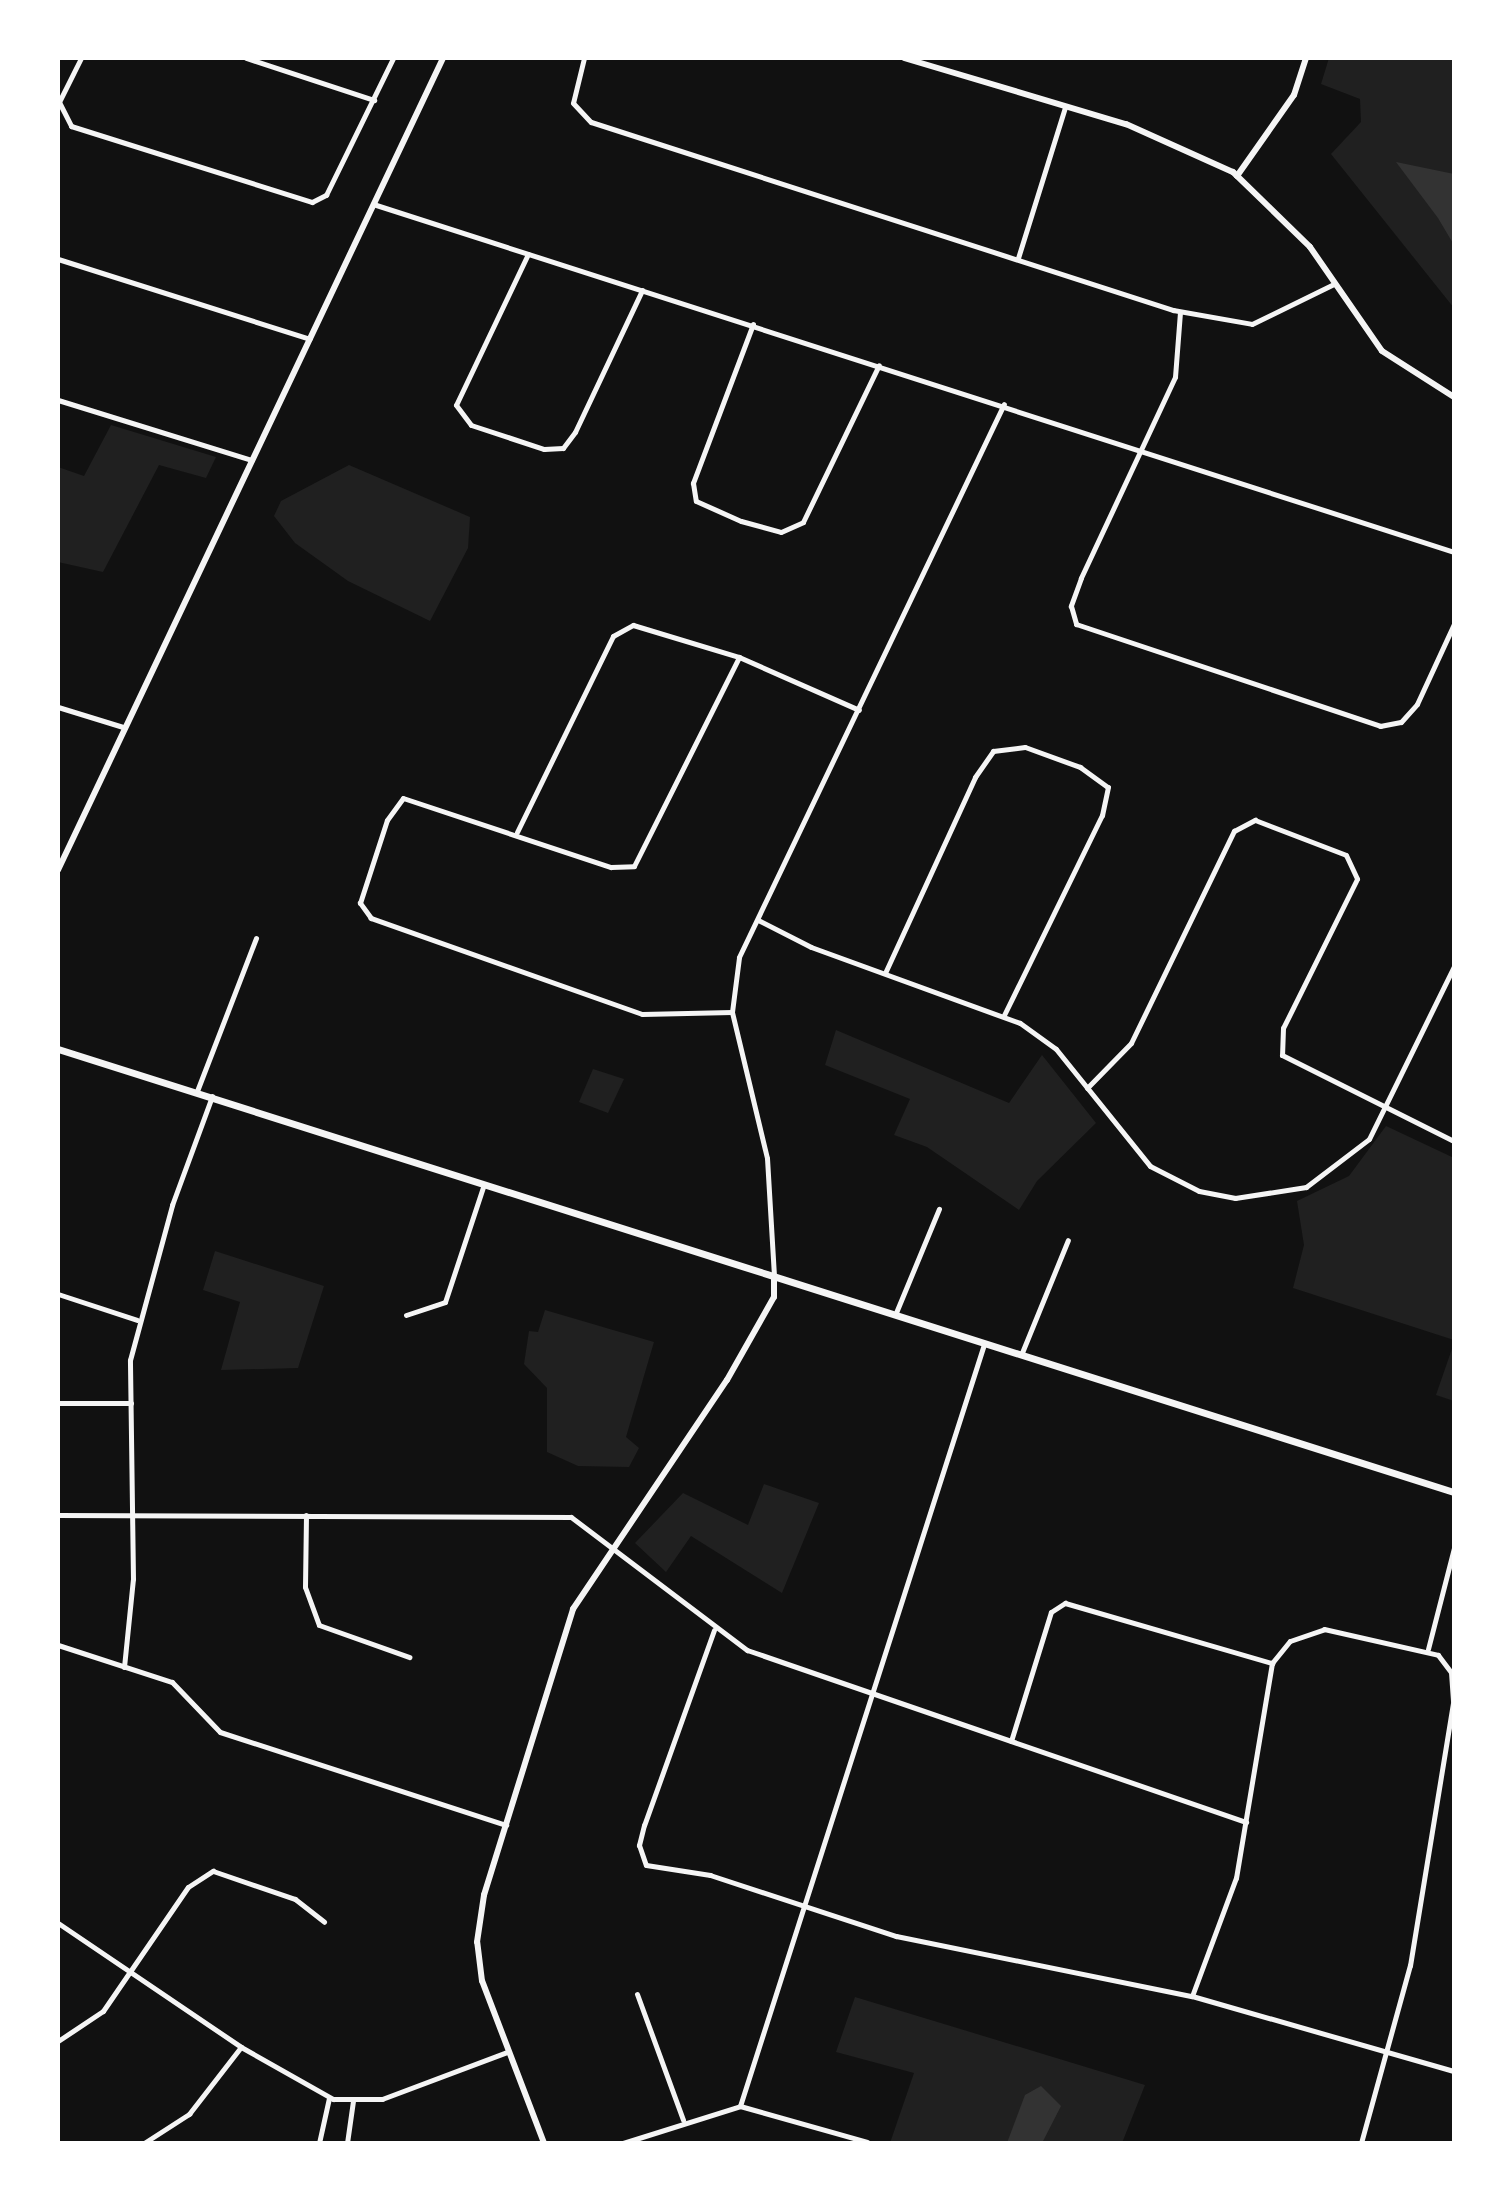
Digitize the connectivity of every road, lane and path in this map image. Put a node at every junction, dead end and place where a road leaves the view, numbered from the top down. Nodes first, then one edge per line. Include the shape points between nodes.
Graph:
1 (81, 58) edge
2 (246, 58) edge
3 (393, 58) edge
4 (443, 58) edge
5 (584, 58) edge
6 (904, 58) edge
7 (1306, 58) edge
8 (374, 100) junction
9 (1065, 107) junction
10 (1237, 176) junction
11 (373, 204) junction
12 (528, 254) junction
13 (1018, 258) junction
14 (58, 259) edge
15 (1334, 284) junction
16 (642, 290) junction
17 (1180, 312) junction
18 (753, 324) junction
19 (310, 339) junction
20 (879, 365) junction
21 (1454, 397) edge
22 (58, 400) edge
23 (1004, 404) junction
24 (1142, 453) junction
25 (252, 460) junction
26 (1454, 552) edge
27 (1454, 624) edge
28 (739, 657) junction
29 (58, 707) edge
30 (859, 710) junction
31 (123, 727) junction
32 (517, 832) junction
33 (58, 870) edge
34 (758, 920) junction
35 (256, 938) dead end
36 (1454, 966) edge
37 (885, 973) junction
38 (732, 1012) junction
39 (1004, 1015) junction
40 (58, 1049) edge
41 (1087, 1088) junction
42 (197, 1091) junction
43 (212, 1096) junction
44 (1388, 1111) junction
45 (1454, 1141) edge
46 (484, 1183) junction
47 (939, 1209) dead end
48 (1068, 1240) dead end
49 (774, 1277) junction
50 (58, 1294) edge
51 (406, 1315) dead end
52 (895, 1315) junction
53 (137, 1320) junction
54 (984, 1344) junction
55 (1021, 1355) junction
56 (58, 1403) edge
57 (132, 1403) junction
58 (1454, 1492) edge
59 (58, 1515) edge
60 (131, 1515) junction
61 (306, 1515) junction
62 (616, 1548) junction
63 (1454, 1548) edge
64 (714, 1630) junction
65 (58, 1645) edge
66 (1428, 1649) junction
67 (409, 1657) dead end
68 (1272, 1663) junction
69 (124, 1667) junction
70 (872, 1694) junction
71 (1011, 1741) junction
72 (1246, 1822) junction
73 (506, 1825) junction
74 (804, 1906) junction
75 (324, 1922) dead end
76 (58, 1923) edge
77 (131, 1970) junction
78 (637, 1994) dead end
79 (1192, 1996) junction
80 (58, 2041) edge
81 (241, 2047) junction
82 (1388, 2048) junction
83 (507, 2052) junction
84 (1454, 2071) edge
85 (329, 2098) junction
86 (353, 2101) junction
87 (740, 2106) junction
88 (683, 2120) junction
89 (867, 2142) edge
90 (144, 2143) edge
91 (319, 2143) edge
92 (347, 2143) edge
93 (544, 2143) edge
94 (623, 2143) edge
95 (1361, 2143) edge

1 - 8 street via 59,102 71,126 312,202 326,195
2 - 8 street
3 - 8 street
4 - 11 street
5 - 13 street via 573,103 591,122
6 - 9 street
7 - 10 street via 1294,95
9 - 10 street via 1126,124
9 - 13 street
10 - 15 street via 1310,247
11 - 12 street
11 - 19 street
12 - 16 street
12 - 16 street via 456,405 471,425 544,449 567,443
13 - 17 street
14 - 19 street
15 - 17 street via 1252,324
15 - 21 street via 1382,351
16 - 18 street
17 - 24 street via 1175,377
18 - 20 street
18 - 20 street via 693,483 696,501 726,516 781,532 803,522
19 - 25 street
20 - 23 street
22 - 25 street
23 - 24 street
23 - 30 street
24 - 26 street
24 - 27 street via 1071,606 1076,624 1092,634 1380,726 1401,722 1417,704
25 - 31 street
28 - 30 street
28 - 32 street via 645,626 622,629
28 - 32 street via 634,866 611,867
29 - 31 street
30 - 34 street
31 - 33 street
32 - 38 street via 403,798 362,890 364,911 642,1014
34 - 37 street
34 - 38 street via 739,957
35 - 42 street
36 - 44 street
37 - 39 street
37 - 39 street via 975,777 993,751 1025,747 1080,767 1108,787 1102,815
38 - 49 street via 767,1158
39 - 41 street via 1056,1049
40 - 42 main road
41 - 44 street via 1150,1166 1199,1191 1235,1198 1295,1190 1336,1171
41 - 44 street via 1131,1043 1234,831 1255,820 1346,855 1357,879 1283,1028 1282,1055
42 - 43 main road
43 - 46 main road
43 - 53 street
44 - 45 street
46 - 49 main road
46 - 51 street via 445,1302
47 - 52 street
48 - 55 street
49 - 52 main road
49 - 62 street via 774,1297 727,1380
50 - 53 street
52 - 54 main road
53 - 57 street
54 - 55 main road
54 - 70 street
55 - 58 main road
56 - 57 street
57 - 60 street
59 - 60 street
60 - 61 street
60 - 69 street via 132,1630
61 - 62 street via 551,1515 582,1521
61 - 67 street via 305,1587 319,1625
62 - 64 street
62 - 73 street via 573,1609
63 - 66 street
64 - 70 street via 766,1658
64 - 74 street via 644,1825 643,1862
65 - 69 street
66 - 68 street via 1324,1629 1290,1641
66 - 82 street via 1451,1672 1453,1703 1410,1965
68 - 71 street via 1065,1603 1051,1612
68 - 72 street
69 - 73 street via 172,1682 220,1732
70 - 71 street
70 - 74 street
71 - 72 street
72 - 79 street via 1231,1900
73 - 83 street via 477,1942
74 - 79 street via 932,1946
74 - 87 street
75 - 77 street via 295,1899 213,1871 188,1887
76 - 77 street
77 - 80 street via 103,2011
77 - 81 street
78 - 88 street
79 - 82 street
81 - 85 street
81 - 90 street via 189,2114
82 - 84 street
82 - 95 street
83 - 86 street via 382,2099
83 - 93 street
85 - 86 street
85 - 91 street
86 - 92 street
87 - 88 street
87 - 89 street
88 - 94 street

